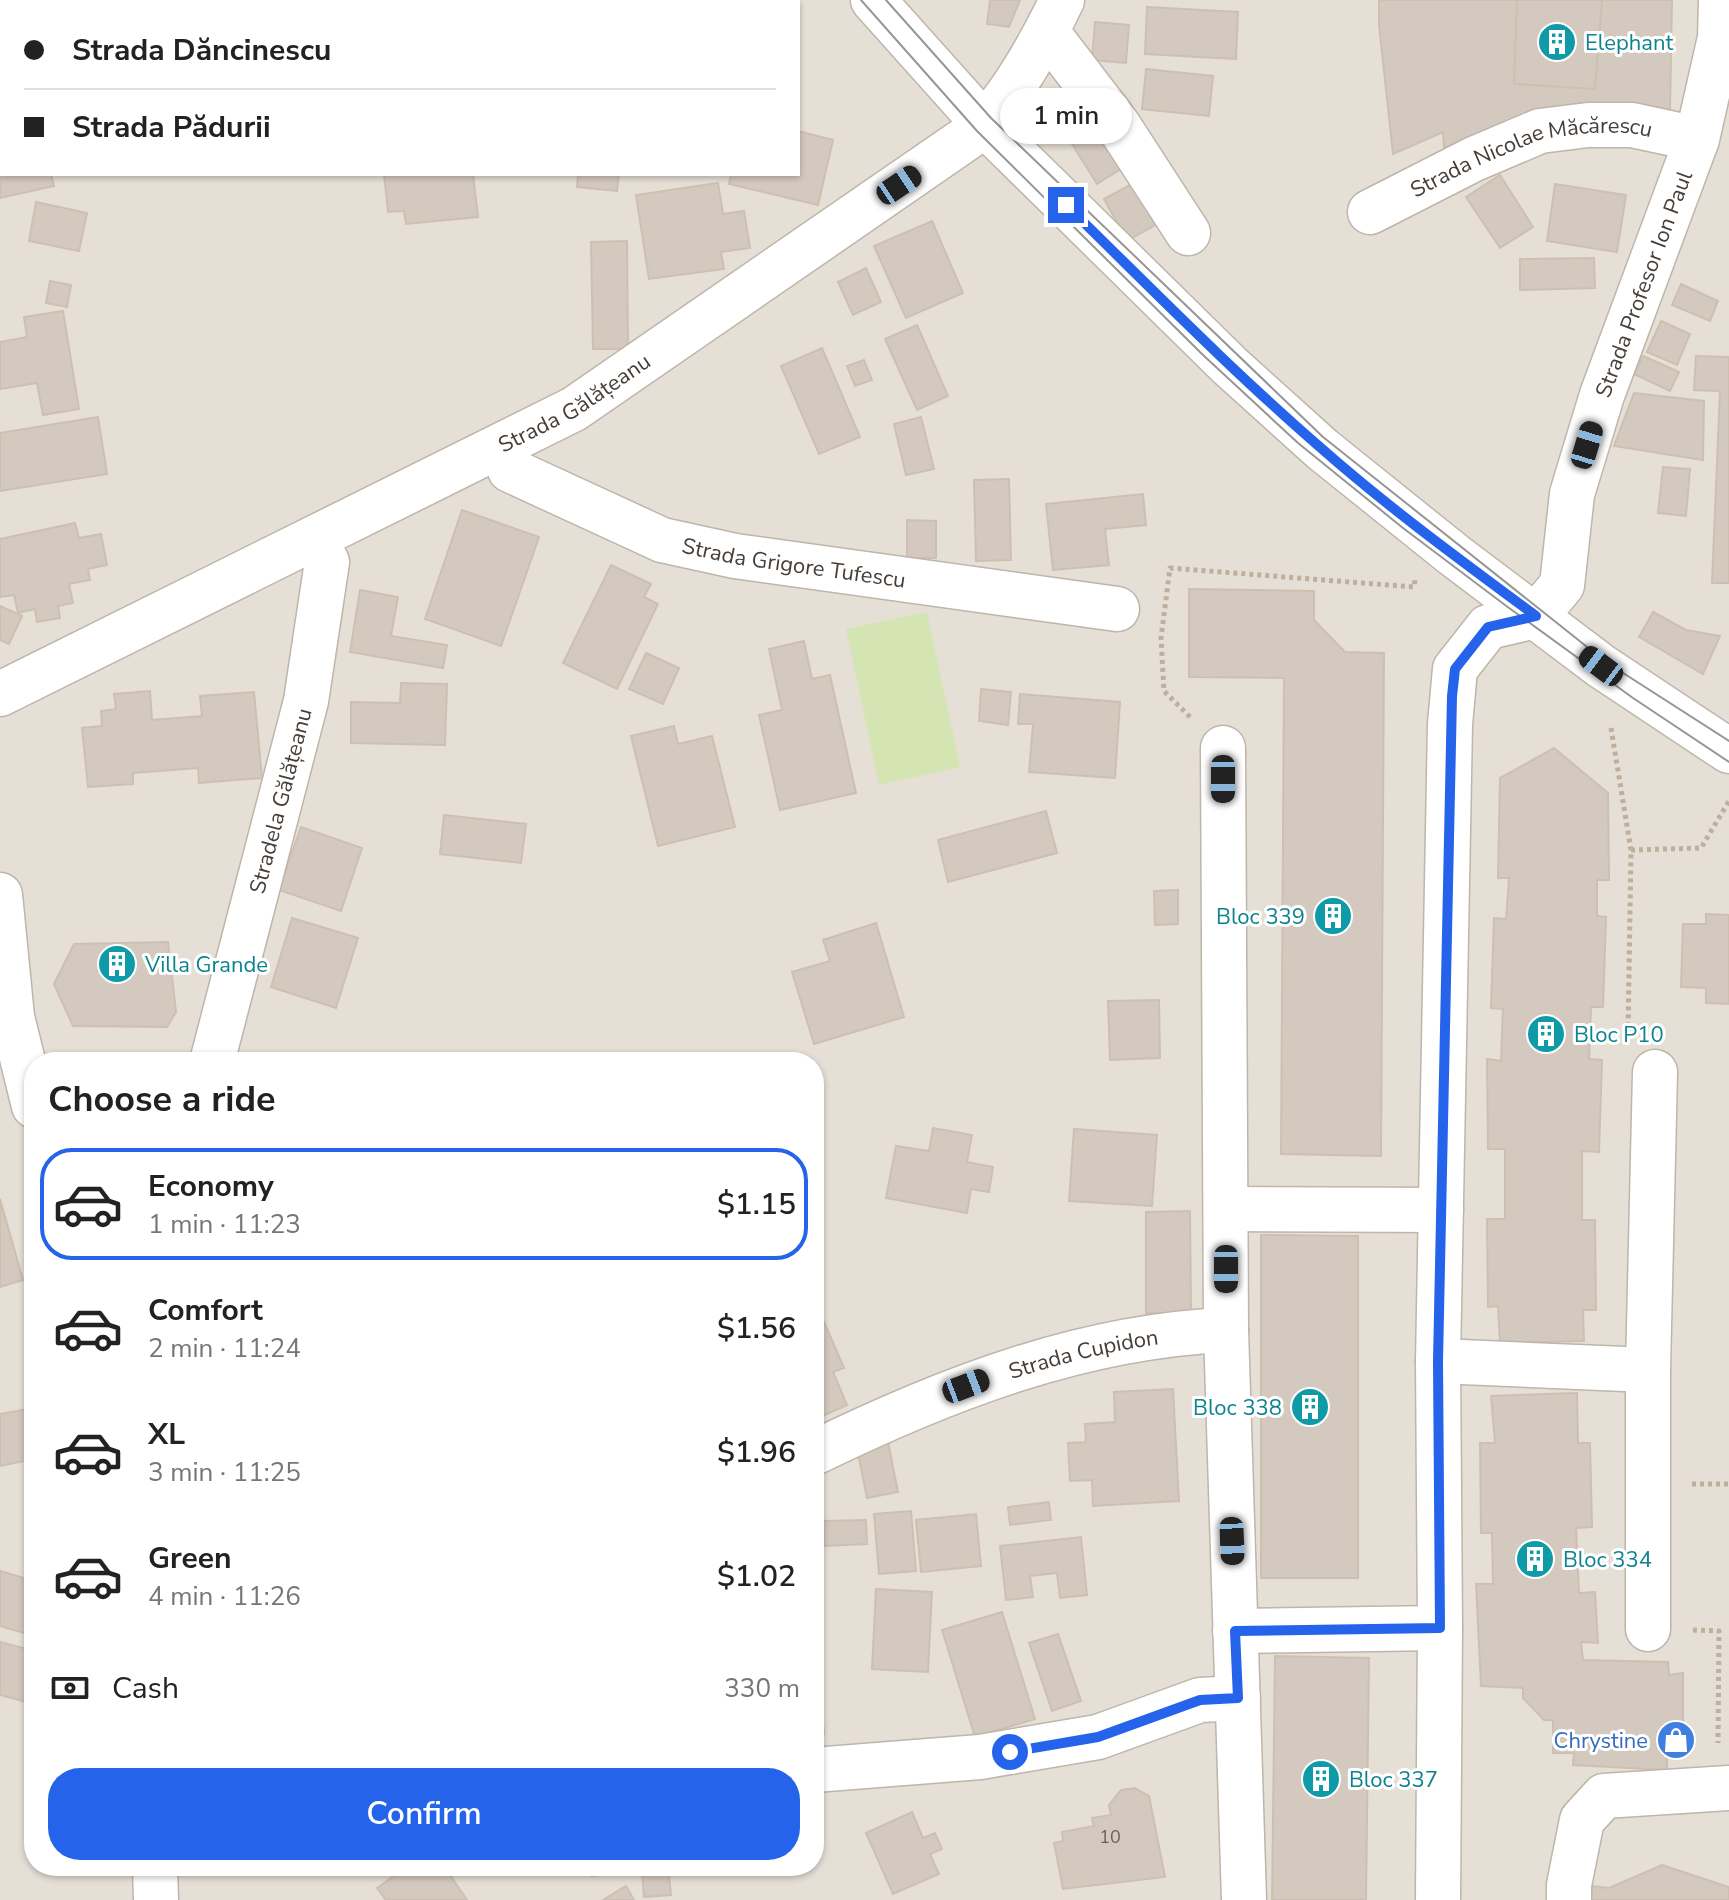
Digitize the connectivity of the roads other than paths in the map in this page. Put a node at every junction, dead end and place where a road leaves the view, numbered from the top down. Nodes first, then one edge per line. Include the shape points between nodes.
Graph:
1 (873, 0) edge
2 (1721, 0) edge
3 (1054, 16) edge
4 (984, 124) junction
5 (1697, 139) junction
6 (1370, 212) dead end
7 (1188, 233) dead end
8 (501, 447) junction
9 (313, 539) junction
10 (1117, 609) dead end
11 (1536, 616) junction
12 (0, 694) edge
13 (1223, 748) road end
14 (1729, 751) edge
15 (0, 895) edge
16 (215, 1052) edge
17 (24, 1066) edge
18 (1655, 1072) road end
19 (1226, 1209) junction
20 (1441, 1210) junction
21 (1226, 1330) junction
22 (1438, 1361) junction
23 (1648, 1370) junction
24 (824, 1448) edge
25 (1440, 1628) junction
26 (1648, 1629) road end
27 (1235, 1631) junction
28 (1238, 1698) junction
29 (824, 1769) edge
30 (1724, 1788) edge
31 (155, 1876) edge
32 (156, 1900) edge
33 (1244, 1900) edge
34 (1438, 1900) edge
35 (1569, 1900) edge

1 - 4 street
2 - 5 street, Strada Profesor Ion Paul via 1720,38
3 - 4 street, Strada Gălățeanu
3 - 7 street
4 - 8 street, Strada Gălățeanu via 574,409
4 - 11 street via 1322,449
5 - 6 street, Strada Nicolae Măcărescu via 1632,125 1540,131
5 - 11 street, Strada Profesor Ion Paul via 1597,409 1572,494 1562,585
8 - 9 street, Strada Gălățeanu
8 - 10 street, Strada Grigore Tufescu via 510,470 662,540 735,556
9 - 12 street, Strada Gălățeanu
9 - 16 street, Stradela Gălățeanu via 327,562 306,701
11 - 14 street
11 - 20 street via 1488,627 1455,669
13 - 19 street
15 - 17 street via 12,1017
18 - 23 street
19 - 20 street
19 - 21 street
20 - 22 street
21 - 24 street, Strada Cupidon via 1111,1344 990,1377 895,1413
21 - 27 street
22 - 23 street
22 - 25 street
23 - 26 street
25 - 27 street
25 - 34 street
27 - 28 street
28 - 29 street via 1200,1700 1098,1737 980,1757
28 - 33 street
30 - 35 street via 1604,1796 1582,1820
31 - 32 street

